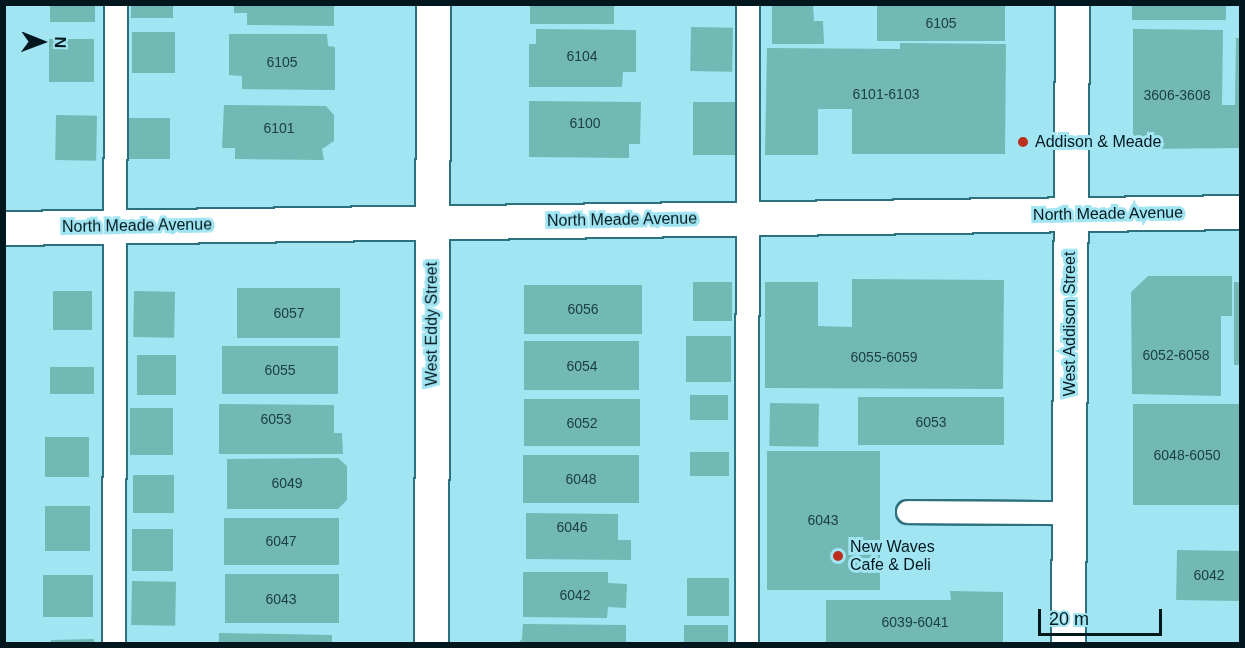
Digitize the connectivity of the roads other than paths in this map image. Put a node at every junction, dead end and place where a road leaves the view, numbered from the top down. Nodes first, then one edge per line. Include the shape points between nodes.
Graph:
1 (116, 4) edge
2 (433, 4) edge
3 (748, 4) edge
4 (1072, 4) edge
5 (1240, 212) edge
6 (1071, 214) junction
7 (748, 218) junction
8 (432, 222) junction
9 (116, 226) junction
10 (4, 228) edge
11 (908, 512) dead end
12 (1069, 513) junction
13 (114, 644) edge
14 (431, 644) edge
15 (747, 644) edge
16 (1068, 644) edge

1 - 9 lane
2 - 8 street, West Eddy Street
3 - 7 lane
4 - 6 street, West Addison Street
5 - 6 street, North Meade Avenue
6 - 7 street, North Meade Avenue
6 - 12 street, West Addison Street
7 - 8 street, North Meade Avenue
7 - 15 lane
8 - 9 street, North Meade Avenue
8 - 14 street, West Eddy Street
9 - 10 street, North Meade Avenue
9 - 13 lane
11 - 12 lane
12 - 16 street, West Addison Street

